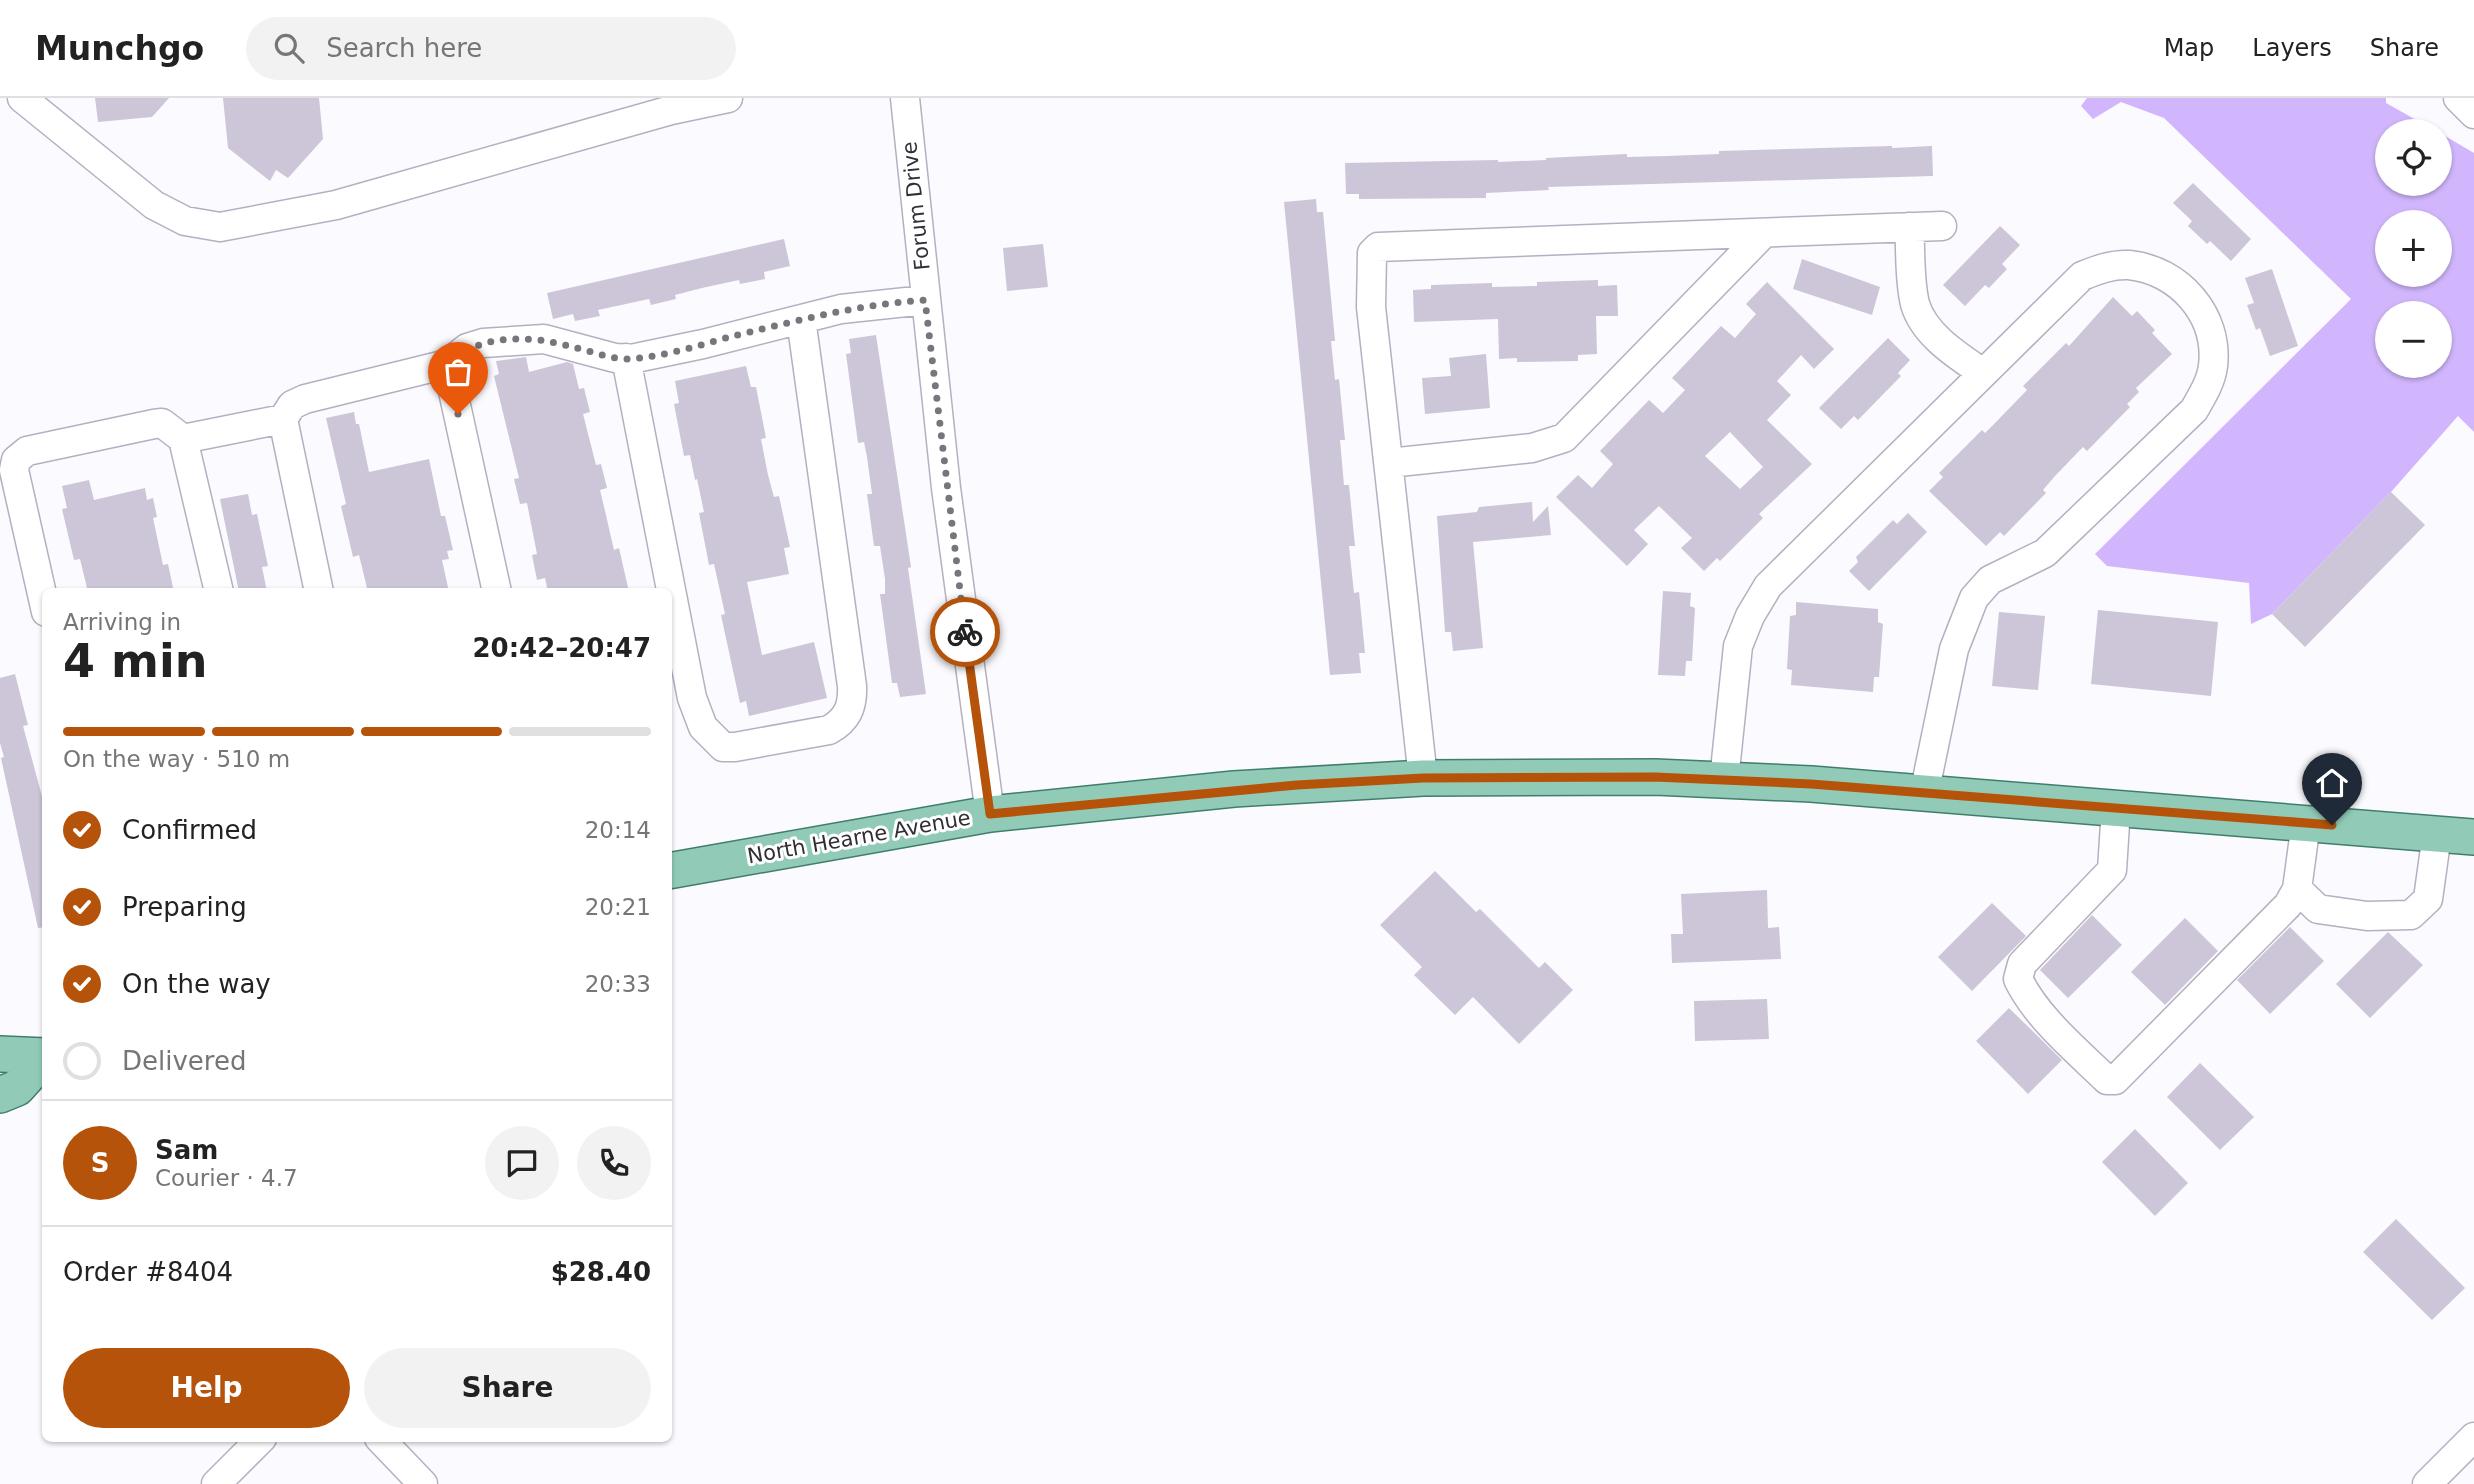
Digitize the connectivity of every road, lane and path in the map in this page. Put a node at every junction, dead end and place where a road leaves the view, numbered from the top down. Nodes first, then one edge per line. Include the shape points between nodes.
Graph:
1 (22, 98) edge
2 (728, 98) edge
3 (905, 98) edge
4 (2458, 98) edge
5 (669, 104) edge
6 (2474, 114) edge
7 (1942, 226) dead end
8 (1909, 227) junction
9 (1764, 233) junction
10 (925, 300) junction
11 (801, 319) junction
12 (626, 358) junction
13 (447, 364) junction
14 (1983, 373) junction
15 (284, 419) junction
16 (183, 439) junction
17 (1389, 463) junction
18 (218, 588) edge
19 (318, 588) edge
20 (496, 588) edge
21 (671, 588) edge
22 (42, 594) edge
23 (672, 595) edge
24 (1423, 778) junction
25 (1724, 780) junction
26 (1924, 794) junction
27 (2116, 808) junction
28 (990, 814) junction
29 (2305, 823) junction
30 (2437, 834) junction
31 (2474, 837) edge
32 (672, 870) edge
33 (2297, 889) junction
34 (0, 1054) edge
35 (42, 1056) edge
36 (42, 1060) edge
37 (0, 1095) edge
38 (2474, 1437) edge
39 (258, 1442) edge
40 (383, 1442) edge
41 (216, 1484) edge
42 (424, 1484) edge
43 (2427, 1484) edge

1 - 5 street via 154,205 184,221 220,227 336,205
2 - 5 street
3 - 10 street, Forum Drive
4 - 6 street
7 - 8 street
8 - 9 street
8 - 14 street via 1915,303 1924,323 1956,355
9 - 17 street via 1564,438 1532,448
9 - 17 street via 1378,247 1370,266 1371,307
10 - 11 street via 873,304
10 - 28 street, Forum Drive
11 - 12 street
11 - 23 street via 852,686 849,712 842,723 829,730 723,747 703,727 692,698
12 - 13 street via 544,339 514,339 467,348
12 - 21 street
13 - 15 street via 305,399 292,405
13 - 20 street
14 - 25 street via 1768,586 1749,616 1738,646
14 - 26 street via 2082,276 2106,267 2154,270 2183,287 2200,306 2213,345 2206,391 2194,410 2045,553 1990,580 1974,598 1954,649
15 - 16 street
15 - 19 street
16 - 18 street
16 - 22 street via 162,423 154,424 27,450 16,460 14,470
17 - 24 street
24 - 25 main road, North Hearne Avenue
24 - 28 main road, North Hearne Avenue via 1234,789
25 - 26 main road, North Hearne Avenue
26 - 27 main road, North Hearne Avenue
27 - 29 main road, North Hearne Avenue
27 - 33 street via 2112,870 2022,964 2018,979 2025,995 2049,1022 2108,1080 2115,1080 2221,973 2288,905
28 - 32 main road, North Hearne Avenue
29 - 30 main road, North Hearne Avenue
29 - 33 street
30 - 31 main road, North Hearne Avenue
30 - 33 street via 2428,899 2411,915 2367,916 2318,909
34 - 35 main road
36 - 37 main road via 17,1088
38 - 43 street
39 - 41 street
40 - 42 street

